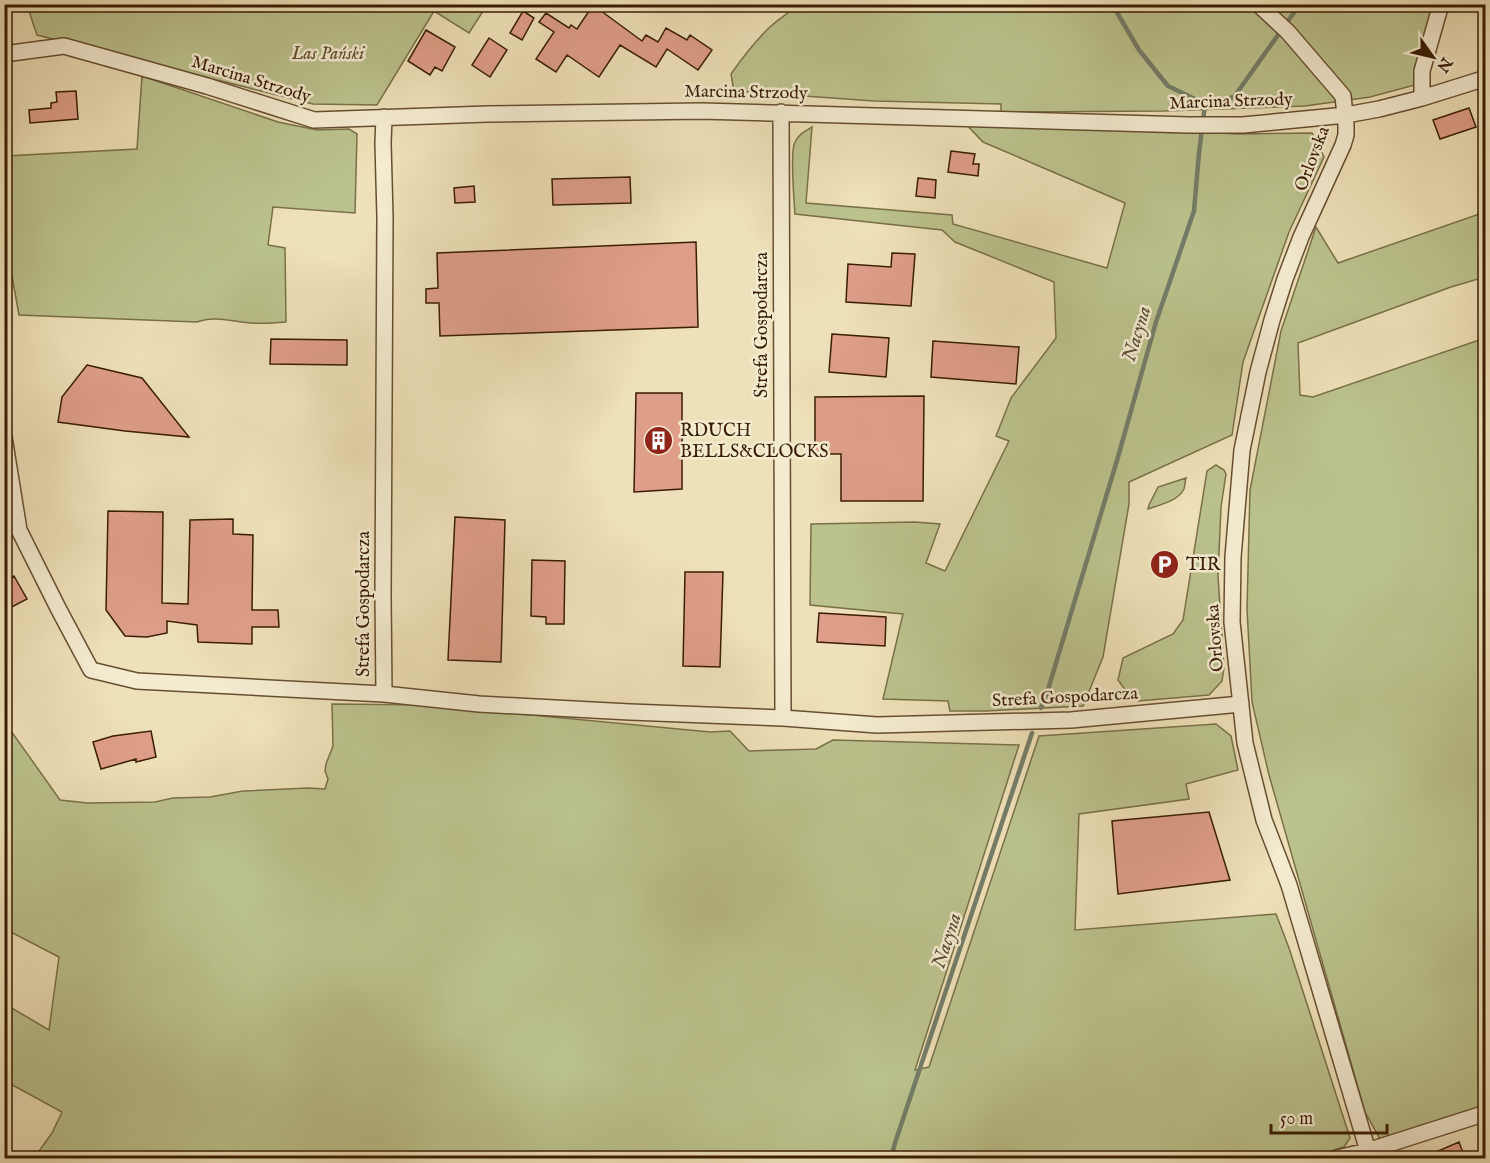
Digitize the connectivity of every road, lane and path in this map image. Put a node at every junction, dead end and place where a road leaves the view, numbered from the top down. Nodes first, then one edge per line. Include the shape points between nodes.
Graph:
1 (1258, 4) edge
2 (1441, 4) edge
3 (8, 53) edge
4 (1485, 78) edge
5 (1422, 98) junction
6 (781, 112) junction
7 (1346, 115) junction
8 (384, 117) junction
9 (4, 437) edge
10 (384, 694) junction
11 (1241, 704) junction
12 (783, 718) junction
13 (1485, 1113) edge
14 (1369, 1155) edge
15 (1337, 1158) edge

1 - 7 street via 1284,27 1343,96
2 - 5 street via 1422,71
3 - 8 street, Marcina Strzody via 64,46 314,120
4 - 5 street, Marcina Strzody
5 - 7 street, Marcina Strzody
6 - 7 street, Marcina Strzody via 1188,125
6 - 8 street, Marcina Strzody
6 - 12 street, Strefa Gospodarcza
7 - 11 street, Orlovska via 1343,145 1301,237 1272,320 1242,450 1232,621
8 - 10 street, Strefa Gospodarcza
9 - 10 street, Strefa Gospodarcza via 19,530 91,670 137,681
10 - 12 street, Strefa Gospodarcza via 479,704
11 - 12 street, Strefa Gospodarcza via 1071,720 877,724
11 - 14 street, Orlovska via 1245,743 1264,820 1289,885
13 - 14 street
14 - 15 street

